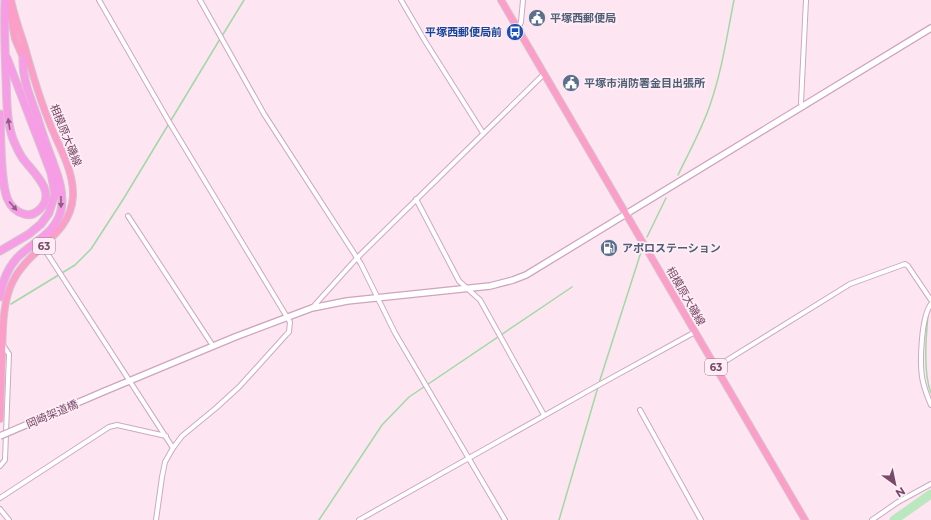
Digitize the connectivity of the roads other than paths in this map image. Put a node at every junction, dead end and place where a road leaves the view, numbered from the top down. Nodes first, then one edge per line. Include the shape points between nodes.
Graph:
1 (6, 0) edge
2 (11, 0) edge
3 (99, 0) edge
4 (200, 0) edge
5 (400, 0) edge
6 (501, 0) edge
7 (523, 0) edge
8 (806, 0) edge
9 (13, 8) junction
10 (931, 28) edge
11 (518, 29) junction
12 (5, 45) junction
13 (23, 58) junction
14 (544, 74) junction
15 (33, 76) junction
16 (803, 106) junction
17 (0, 114) edge
18 (483, 134) junction
19 (416, 199) junction
20 (627, 214) junction
21 (128, 216) dead end
22 (43, 247) junction
23 (0, 251) edge
24 (357, 258) junction
25 (468, 289) junction
26 (0, 297) edge
27 (378, 298) junction
28 (931, 300) edge
29 (931, 304) edge
30 (312, 308) junction
31 (287, 317) junction
32 (695, 332) junction
33 (2, 345) junction
34 (213, 346) junction
35 (716, 367) junction
36 (130, 381) junction
37 (931, 405) edge
38 (640, 410) dead end
39 (544, 416) junction
40 (0, 419) edge
41 (0, 436) edge
42 (166, 436) junction
43 (173, 448) junction
44 (468, 458) junction
45 (0, 466) edge
46 (931, 484) edge
47 (0, 498) edge
48 (0, 509) edge
49 (8, 520) edge
50 (156, 520) edge
51 (359, 520) edge
52 (505, 520) edge
53 (701, 520) edge
54 (805, 520) edge
55 (872, 520) edge

1 - 12 highway
1 - 13 main road, 相模原大磯線 / 63 via 15,39
2 - 9 main road, 相模原大磯線 / 63
3 - 31 street
4 - 24 street via 264,114
5 - 18 street
6 - 11 main road, 相模原大磯線 / 63
7 - 11 street
8 - 16 street via 801,103
9 - 13 main road, 63
9 - 15 main road, 相模原大磯線 / 63
10 - 16 street, 岡崎架道橋
11 - 14 main road, 相模原大磯線 / 63
17 -> 12 highway via 2,175 7,198 20,213 34,214 44,205 46,192 16,148 10,129
12 - 23 highway via 7,57 51,173 55,194 49,213 41,224
13 - 15 main road, 相模原大磯線 / 63
13 -> 26 highway via 24,79 59,182 62,201 57,221 50,231 25,250 12,264
14 - 18 street
14 - 20 main road, 相模原大磯線 / 63
15 - 22 main road, 相模原大磯線 / 63 via 68,166 73,186 67,220
16 - 20 street, 岡崎架道橋
18 - 19 street
19 - 24 street
19 - 25 street via 459,281
20 - 25 street, 岡崎架道橋 via 526,275 490,286
20 - 32 main road, 相模原大磯線 / 63
21 - 34 street
22 - 33 main road, 相模原大磯線 / 63 via 17,272 8,292
22 - 36 street
24 - 27 street
24 - 30 street
25 - 27 street, 岡崎架道橋
25 - 39 street via 480,300
27 - 30 street, 岡崎架道橋
27 - 44 street via 395,333
28 - 35 street via 905,264 850,284
29 - 37 street via 925,315 921,371
30 - 31 street, 岡崎架道橋
31 - 34 street, 岡崎架道橋
31 - 43 street via 290,322 289,332 239,387 182,436
32 - 35 main road, 相模原大磯線 / 63
32 - 39 street
33 - 40 main road, 相模原大磯線 / 63
33 - 45 street via 8,354 5,460
34 - 36 street, 岡崎架道橋
35 - 54 main road, 相模原大磯線 / 63
36 - 41 street, 岡崎架道橋, bridge
36 - 42 street
38 - 53 street
39 - 44 street
42 - 43 street
42 - 47 street via 117,425
43 - 50 street via 165,462
44 - 51 street
44 - 52 street
46 - 55 street
48 - 49 street

